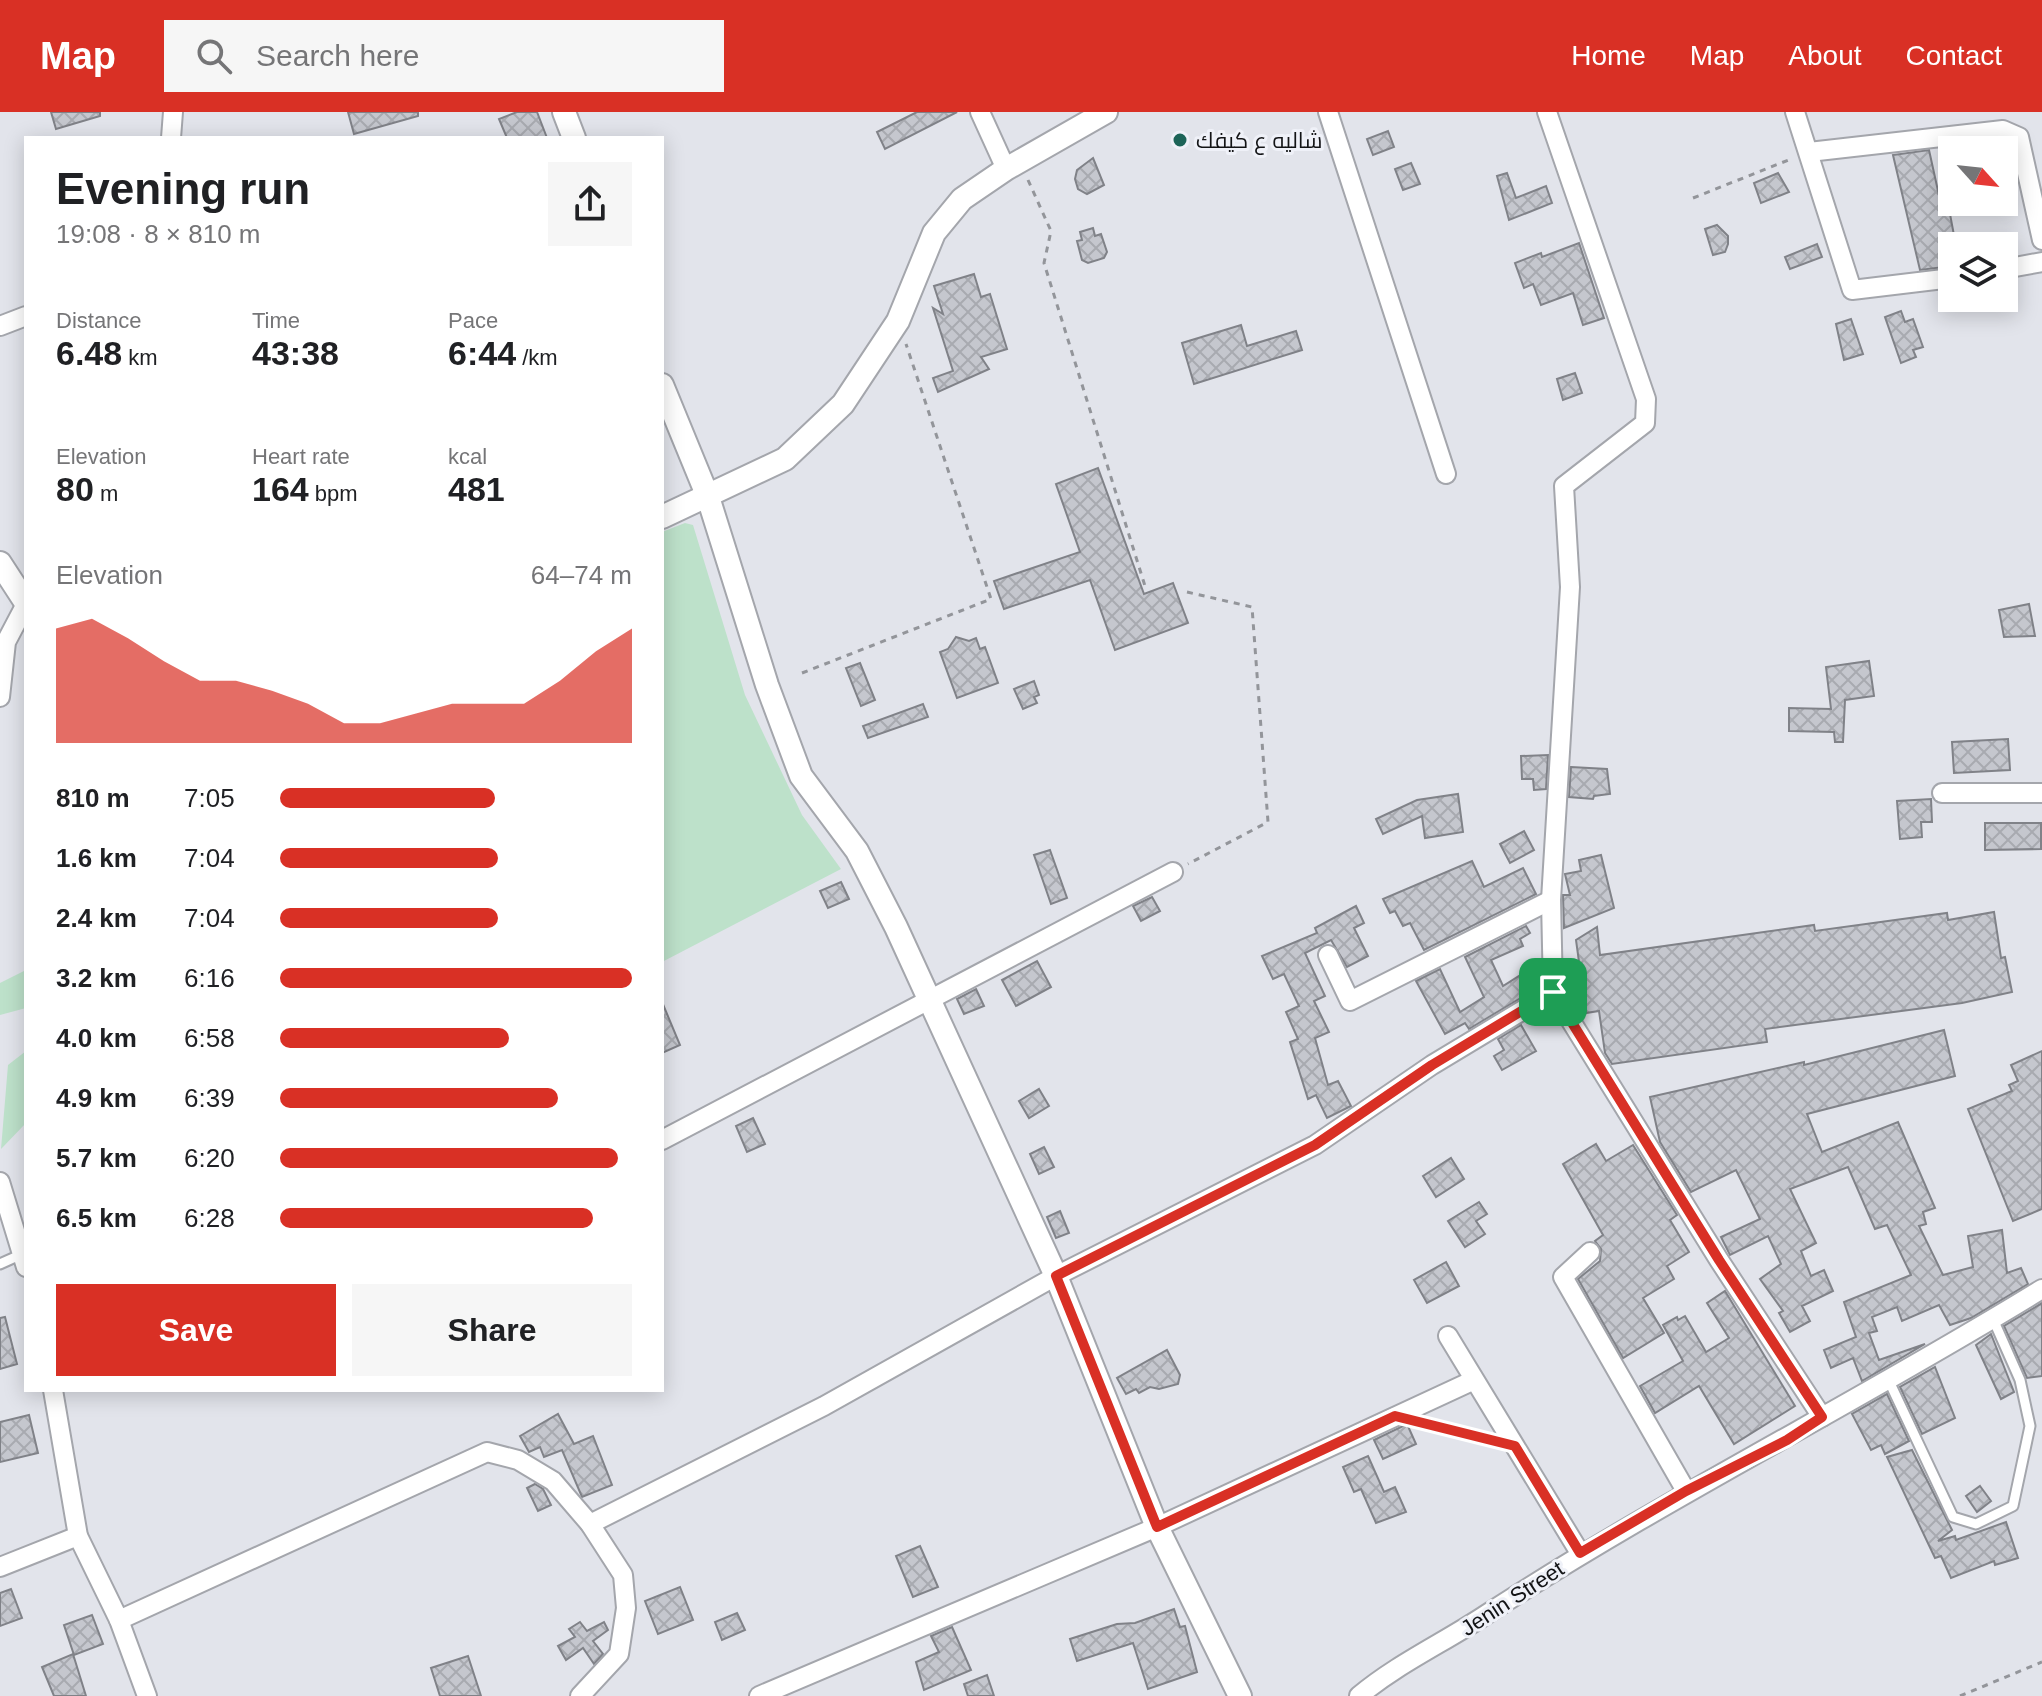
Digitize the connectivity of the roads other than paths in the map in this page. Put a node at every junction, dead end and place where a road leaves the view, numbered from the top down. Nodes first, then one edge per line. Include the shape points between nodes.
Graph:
1 (173, 112) edge
2 (564, 112) edge
3 (980, 112) edge
4 (1106, 112) edge
5 (1328, 112) edge
6 (1547, 112) edge
7 (1795, 112) edge
8 (171, 136) edge
9 (573, 136) edge
10 (1809, 152) junction
11 (1013, 165) junction
12 (2042, 240) edge
13 (2042, 262) edge
14 (2018, 266) edge
15 (1938, 280) edge
16 (24, 317) edge
17 (0, 326) edge
18 (664, 390) edge
19 (1446, 474) dead end
20 (708, 497) junction
21 (664, 516) edge
22 (0, 563) edge
23 (24, 601) edge
24 (24, 607) edge
25 (3, 643) edge
26 (0, 697) edge
27 (1942, 793) dead end
28 (2042, 793) edge
29 (1173, 872) road end
30 (1551, 900) junction
31 (1328, 955) dead end
32 (1553, 992) junction
33 (930, 998) junction
34 (664, 1139) edge
35 (0, 1182) edge
36 (1590, 1252) dead end
37 (23, 1261) edge
38 (0, 1264) edge
39 (1056, 1276) junction
40 (2042, 1289) edge
41 (1993, 1319) junction
42 (1448, 1336) dead end
43 (1888, 1379) junction
44 (1472, 1381) junction
45 (53, 1392) edge
46 (1822, 1417) junction
47 (1686, 1491) junction
48 (590, 1524) junction
49 (1157, 1527) junction
50 (78, 1536) junction
51 (1580, 1553) junction
52 (0, 1567) edge
53 (119, 1620) junction
54 (147, 1696) edge
55 (580, 1696) edge
56 (759, 1696) edge
57 (1240, 1696) edge
58 (1359, 1696) edge

1 - 8 street
2 - 9 street
3 - 11 street
4 - 11 street
5 - 19 street
6 - 30 street via 1646,399 1645,423 1564,486 1570,587
7 - 10 street
10 - 12 street via 2003,130 2019,137 2025,153
10 - 15 street via 1852,290
11 - 20 street via 962,199 934,233 898,321 843,404 785,459
13 - 14 street
16 - 17 street
18 - 20 street
20 - 21 street
20 - 33 street via 801,776 857,851
22 - 23 street
24 - 25 street
25 - 26 street
27 - 28 street
29 - 33 street
30 - 31 street via 1350,1001
30 - 32 street
32 - 39 street via 1432,1065 1315,1145
32 - 46 street
33 - 34 street
33 - 39 street
35 - 37 street
36 - 47 street via 1563,1277
37 - 38 lane
39 - 48 street via 824,1406
39 - 49 street
40 - 41 street, Jenin Street
41 - 43 street, Jenin Street
41 - 43 lane via 2020,1380 2030,1426 2013,1506 1976,1524 1953,1517
42 - 44 street
43 - 46 street, Jenin Street
44 - 49 street
44 - 51 street
45 - 50 street
46 - 47 street, Jenin Street
47 - 51 street, Jenin Street
48 - 53 street via 553,1481 518,1460 487,1452
48 - 55 street via 623,1575 626,1608 619,1654
49 - 56 street
49 - 57 street
50 - 52 street
50 - 53 street
51 - 58 street, Jenin Street
53 - 54 street

